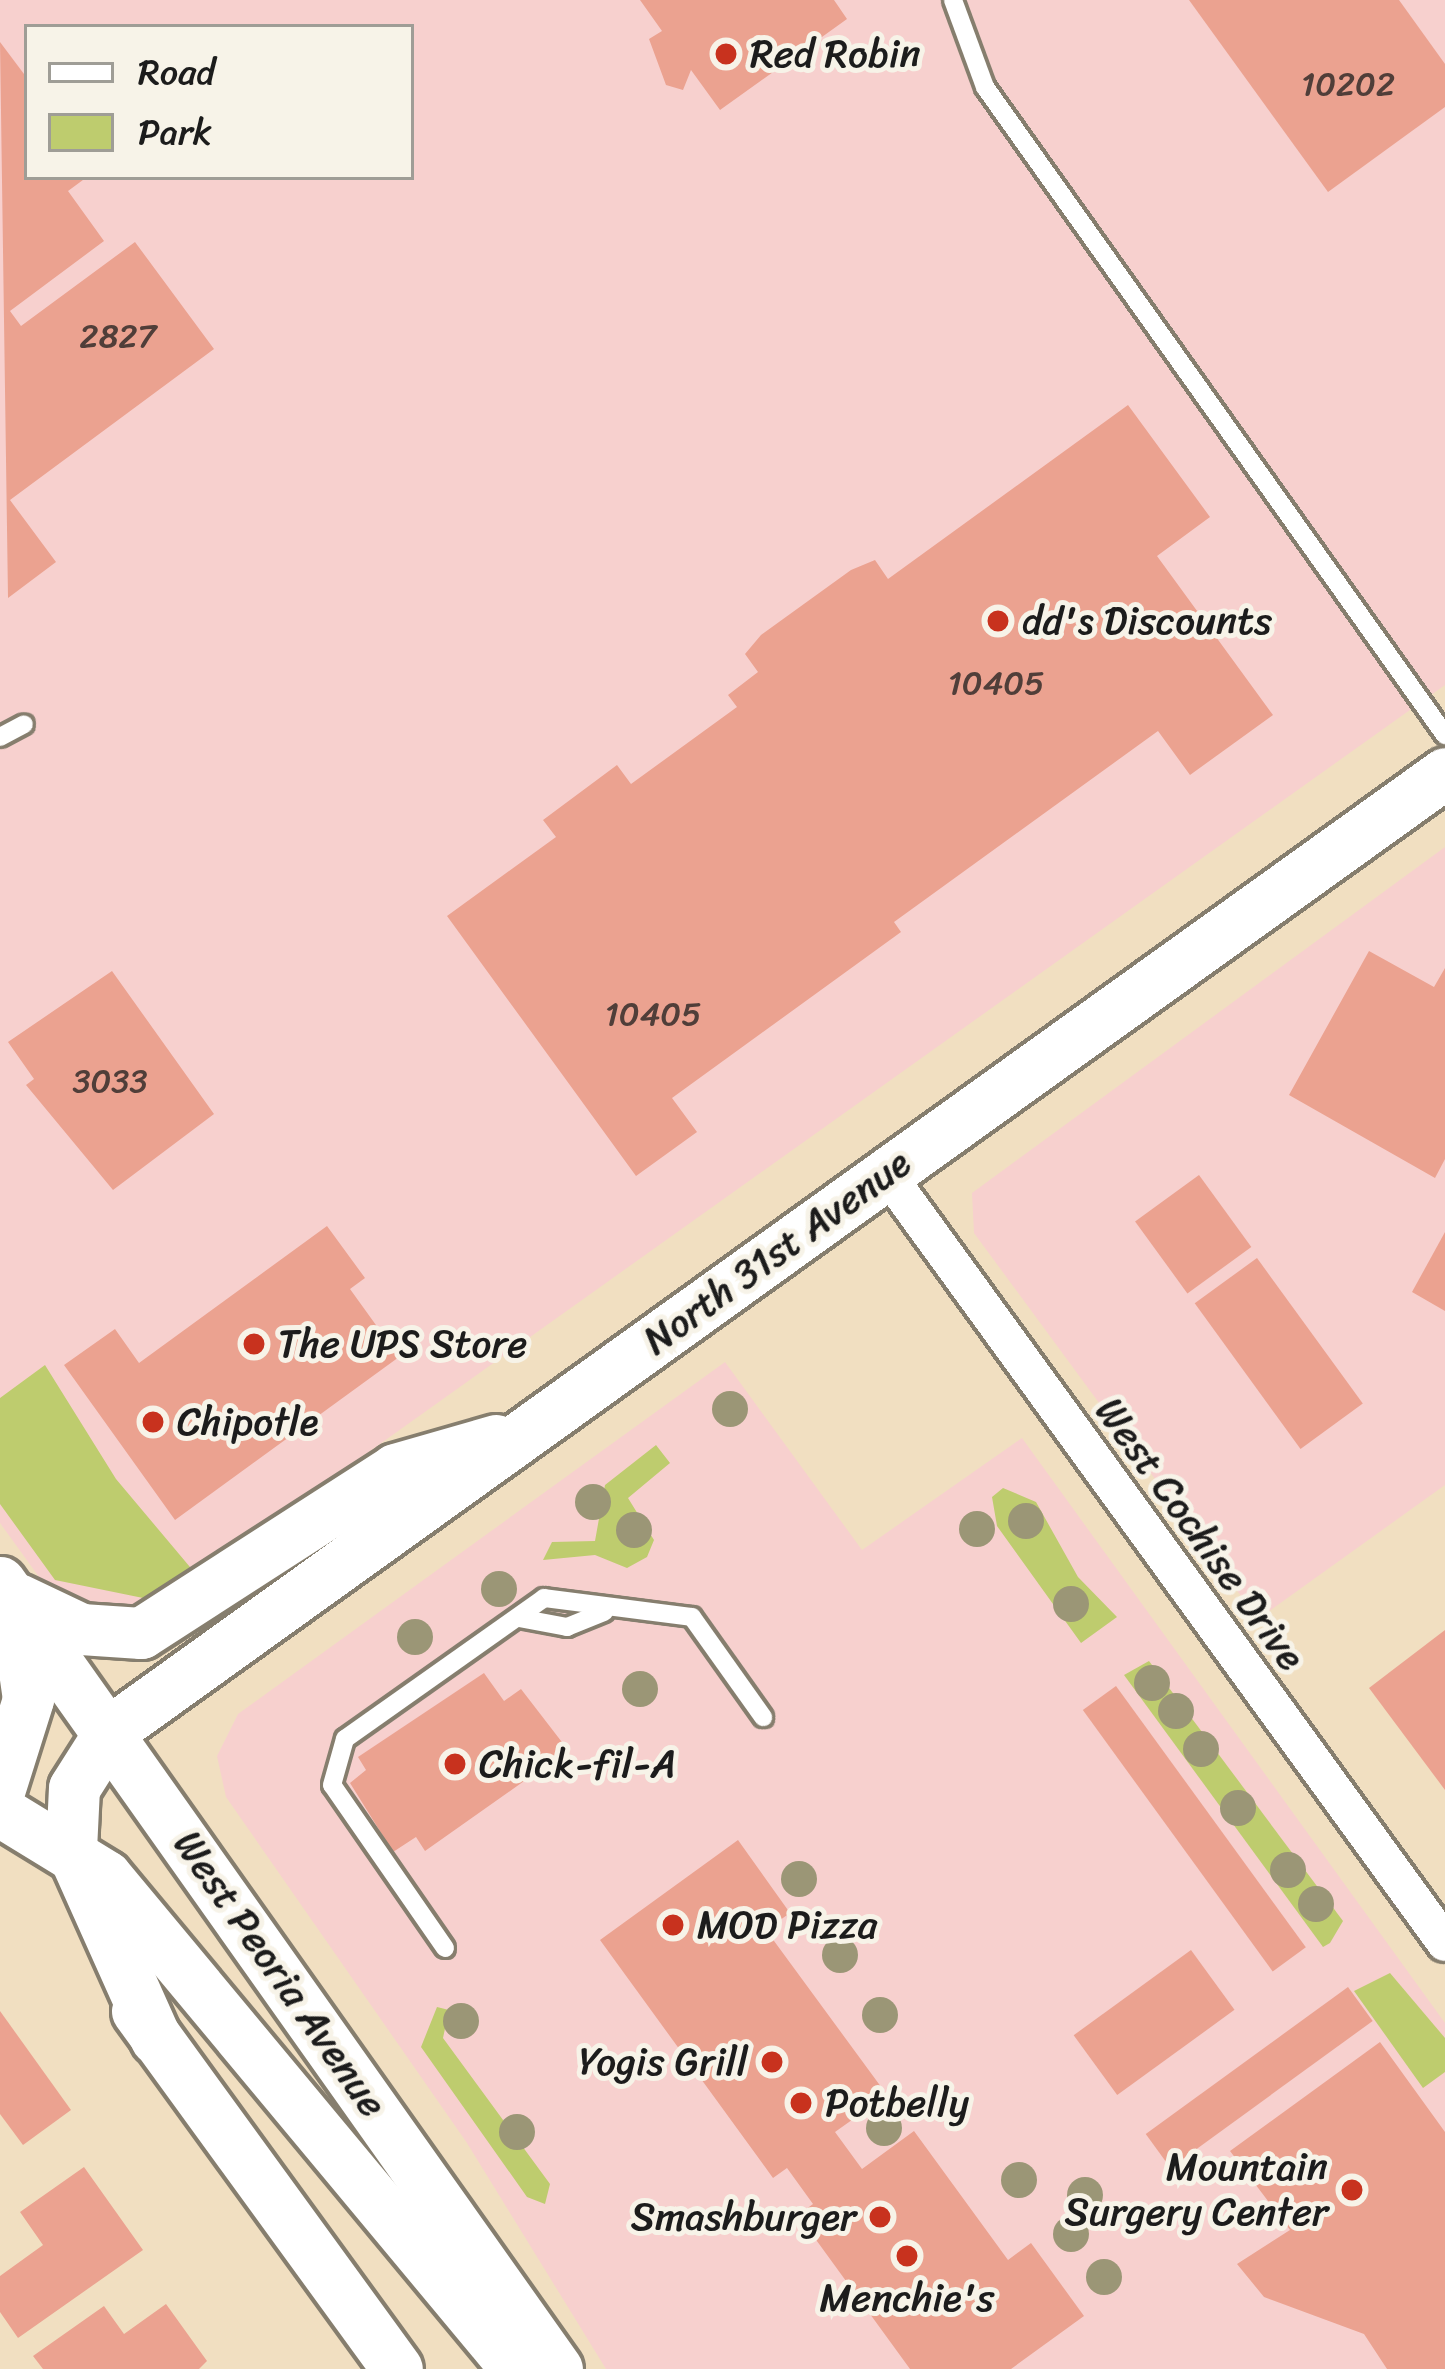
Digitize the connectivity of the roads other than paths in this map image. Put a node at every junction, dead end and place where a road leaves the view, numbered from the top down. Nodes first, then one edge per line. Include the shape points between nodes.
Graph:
1 (953, 0) edge
2 (24, 724) dead end
3 (1445, 735) edge
4 (0, 736) edge
5 (1445, 773) edge
6 (887, 1174) junction
7 (528, 1432) junction
8 (4, 1587) edge
9 (14, 1688) edge
10 (763, 1717) dead end
11 (110, 1731) junction
12 (0, 1788) edge
13 (0, 1811) edge
14 (0, 1820) edge
15 (71, 1849) junction
16 (1445, 1942) edge
17 (445, 1948) dead end
18 (156, 2038) junction
19 (382, 2349) edge
20 (432, 2369) edge
21 (517, 2369) edge
22 (557, 2369) edge

1 - 3 lane via 985,87
2 - 4 lane
5 - 6 main road, North 31st Avenue
6 - 7 main road, North 31st Avenue
6 - 16 street, West Cochise Drive
7 - 8 main road via 395,1469 141,1633 81,1629
7 - 11 main road, North 31st Avenue
8 - 9 main road
8 - 11 main road, West Peoria Avenue
9 - 11 main road
9 - 12 main road
10 - 17 lane via 692,1617 604,1612 567,1627 519,1618 345,1739 332,1761 332,1785
11 - 15 main road via 74,1788
11 - 22 main road, West Peoria Avenue
13 - 15 main road
14 - 18 main road
15 - 18 main road
15 - 21 main road via 134,1907
18 - 19 main road
19 - 20 main road

